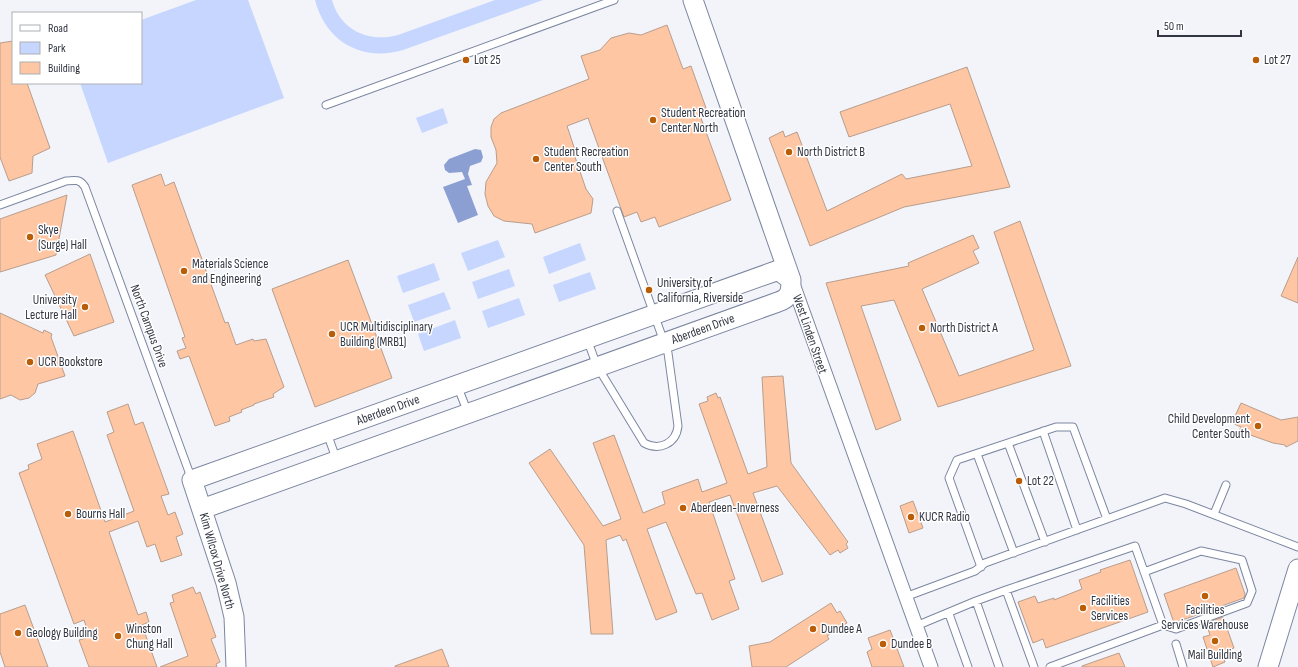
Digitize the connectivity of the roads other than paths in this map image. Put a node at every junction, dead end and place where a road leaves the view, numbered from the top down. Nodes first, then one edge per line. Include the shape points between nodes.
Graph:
1 (614, 0) edge
2 (693, 0) edge
3 (326, 105) dead end
4 (0, 205) edge
5 (617, 211) dead end
6 (791, 280) junction
7 (654, 314) junction
8 (587, 338) junction
9 (665, 343) junction
10 (598, 366) junction
11 (457, 385) junction
12 (468, 414) junction
13 (1043, 431) junction
14 (326, 432) junction
15 (1008, 443) junction
16 (977, 454) junction
17 (337, 461) junction
18 (192, 480) junction
19 (1226, 485) dead end
20 (202, 508) junction
21 (1214, 514) junction
22 (1107, 519) junction
23 (1077, 530) junction
24 (1045, 542) junction
25 (1298, 547) edge
26 (1014, 553) junction
27 (981, 567) junction
28 (1298, 569) edge
29 (1144, 572) junction
30 (1006, 590) junction
31 (905, 597) junction
32 (976, 601) junction
33 (949, 614) junction
34 (1163, 625) junction
35 (916, 626) junction
36 (1176, 644) dead end
37 (236, 667) edge
38 (931, 667) edge
39 (968, 667) edge
40 (999, 667) edge
41 (1034, 667) edge
42 (1050, 667) edge
43 (1183, 667) edge
44 (1268, 667) edge

1 - 3 lane
2 - 6 street, West Linden Street
4 - 18 lane, North Campus Drive via 66,181 81,182 85,187
5 - 7 lane
6 - 7 street, Aberdeen Drive via 778,270
6 - 9 street, Aberdeen Drive via 791,291 783,300
6 - 31 street, West Linden Street
7 - 8 street, Aberdeen Drive
7 - 9 lane
8 - 10 lane
8 - 11 street, Aberdeen Drive
9 - 10 street, Aberdeen Drive
9 - 10 lane via 678,434 665,445 650,447 644,443
10 - 12 street, Aberdeen Drive
11 - 12 lane
11 - 14 street, Aberdeen Drive
12 - 17 street, Aberdeen Drive
13 - 15 lane
13 - 22 lane via 1056,427 1073,427
13 - 23 lane
14 - 17 lane
14 - 18 street, Aberdeen Drive
15 - 16 lane
15 - 24 lane
16 - 26 lane
16 - 27 lane via 957,460 949,478
17 - 20 street, Aberdeen Drive
18 - 20 street, Kim Wilcox Drive North
19 - 21 lane
20 - 37 street, Kim Wilcox Drive North via 234,616
21 - 22 lane via 1165,498
21 - 25 lane
22 - 23 lane
23 - 24 lane
24 - 26 lane
26 - 27 lane via 985,563
27 - 31 lane via 975,572
28 - 44 street
29 - 30 lane via 1134,546
29 - 34 lane
29 - 34 lane via 1201,550 1242,560 1252,591 1247,603 1176,629
30 - 32 lane
30 - 41 lane
31 - 35 street, West Linden Street
32 - 33 lane via 954,609
32 - 40 lane
33 - 35 lane
33 - 39 lane
34 - 42 lane
35 - 38 street, West Linden Street
36 - 43 lane

